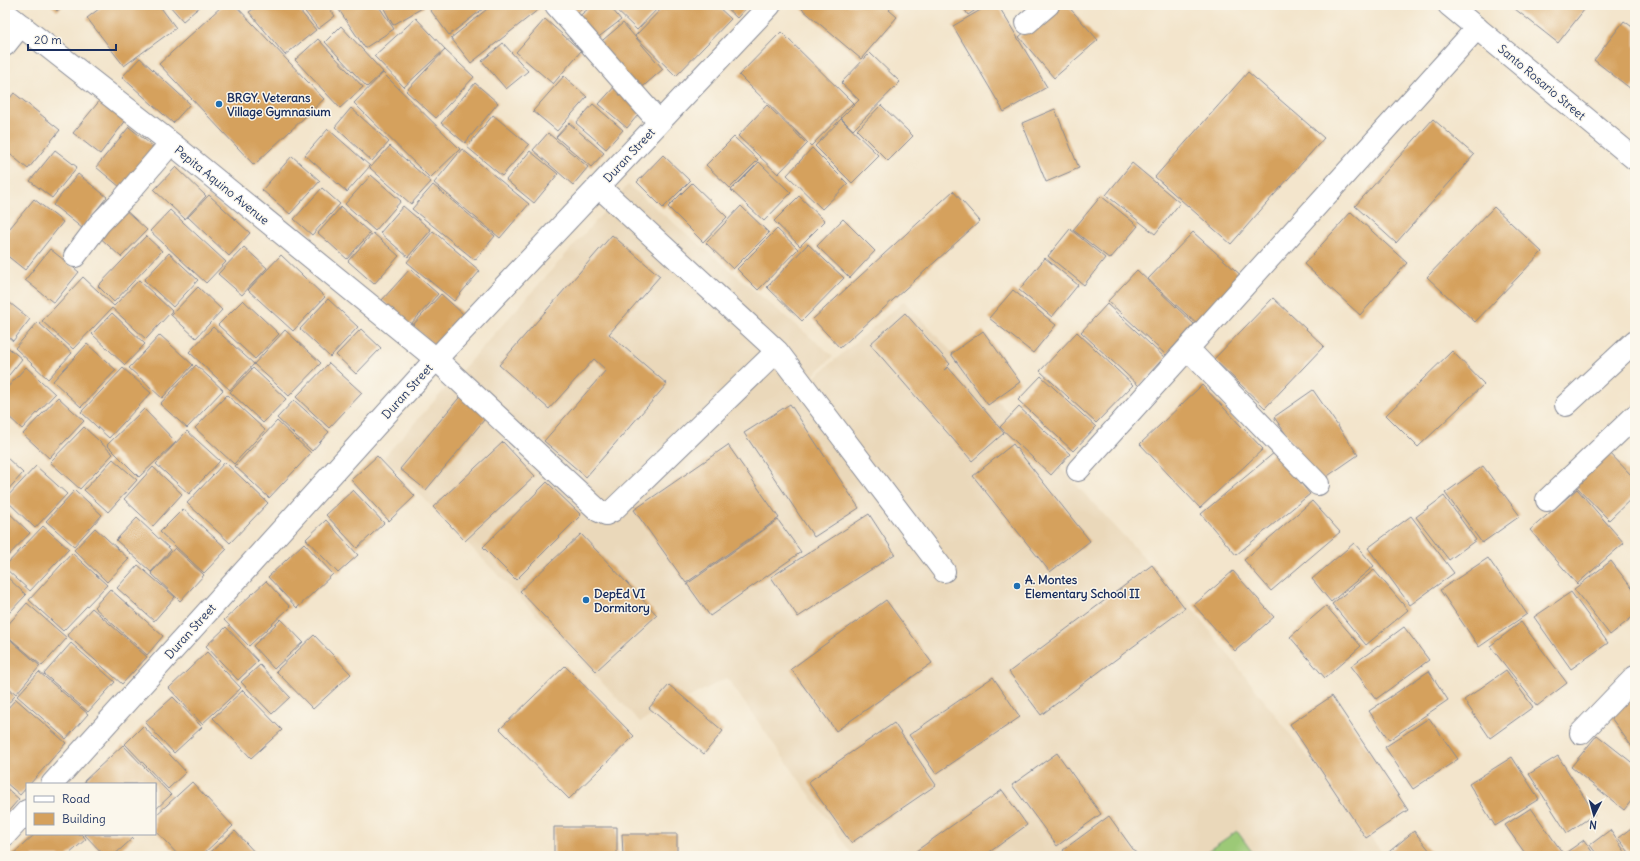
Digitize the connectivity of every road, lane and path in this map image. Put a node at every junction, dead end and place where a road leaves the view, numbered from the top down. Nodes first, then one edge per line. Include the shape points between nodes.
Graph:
1 (556, 5) edge
2 (770, 5) edge
3 (1048, 5) edge
4 (1449, 5) edge
5 (13, 19) edge
6 (1027, 23) dead end
7 (1477, 28) junction
8 (5, 45) edge
9 (659, 122) junction
10 (170, 143) junction
11 (1635, 159) edge
12 (599, 187) junction
13 (76, 256) dead end
14 (1635, 341) edge
15 (1188, 349) junction
16 (777, 351) junction
17 (436, 360) junction
18 (1566, 404) dead end
19 (1635, 416) edge
20 (1078, 470) dead end
21 (1318, 484) dead end
22 (1547, 500) dead end
23 (944, 571) dead end
24 (1635, 677) edge
25 (1581, 732) dead end
26 (53, 783) edge
27 (26, 812) edge
28 (5, 835) edge

1 - 9 street
2 - 9 street, Duran Street
3 - 6 street
4 - 7 street, Santo Rosario Street
5 - 8 street
5 - 10 street, Pepita Aquino Avenue
7 - 11 street, Santo Rosario Street
7 - 15 street
9 - 12 street, Duran Street
10 - 13 street via 99,224
10 - 17 street, Pepita Aquino Avenue
12 - 16 street
12 - 17 street, Duran Street
14 - 18 street
15 - 20 street
15 - 21 street
16 - 17 street, Pepita Aquino Avenue via 606,514 599,511
16 - 23 street
17 - 26 street, Duran Street
19 - 22 street
24 - 25 street
27 - 28 street

